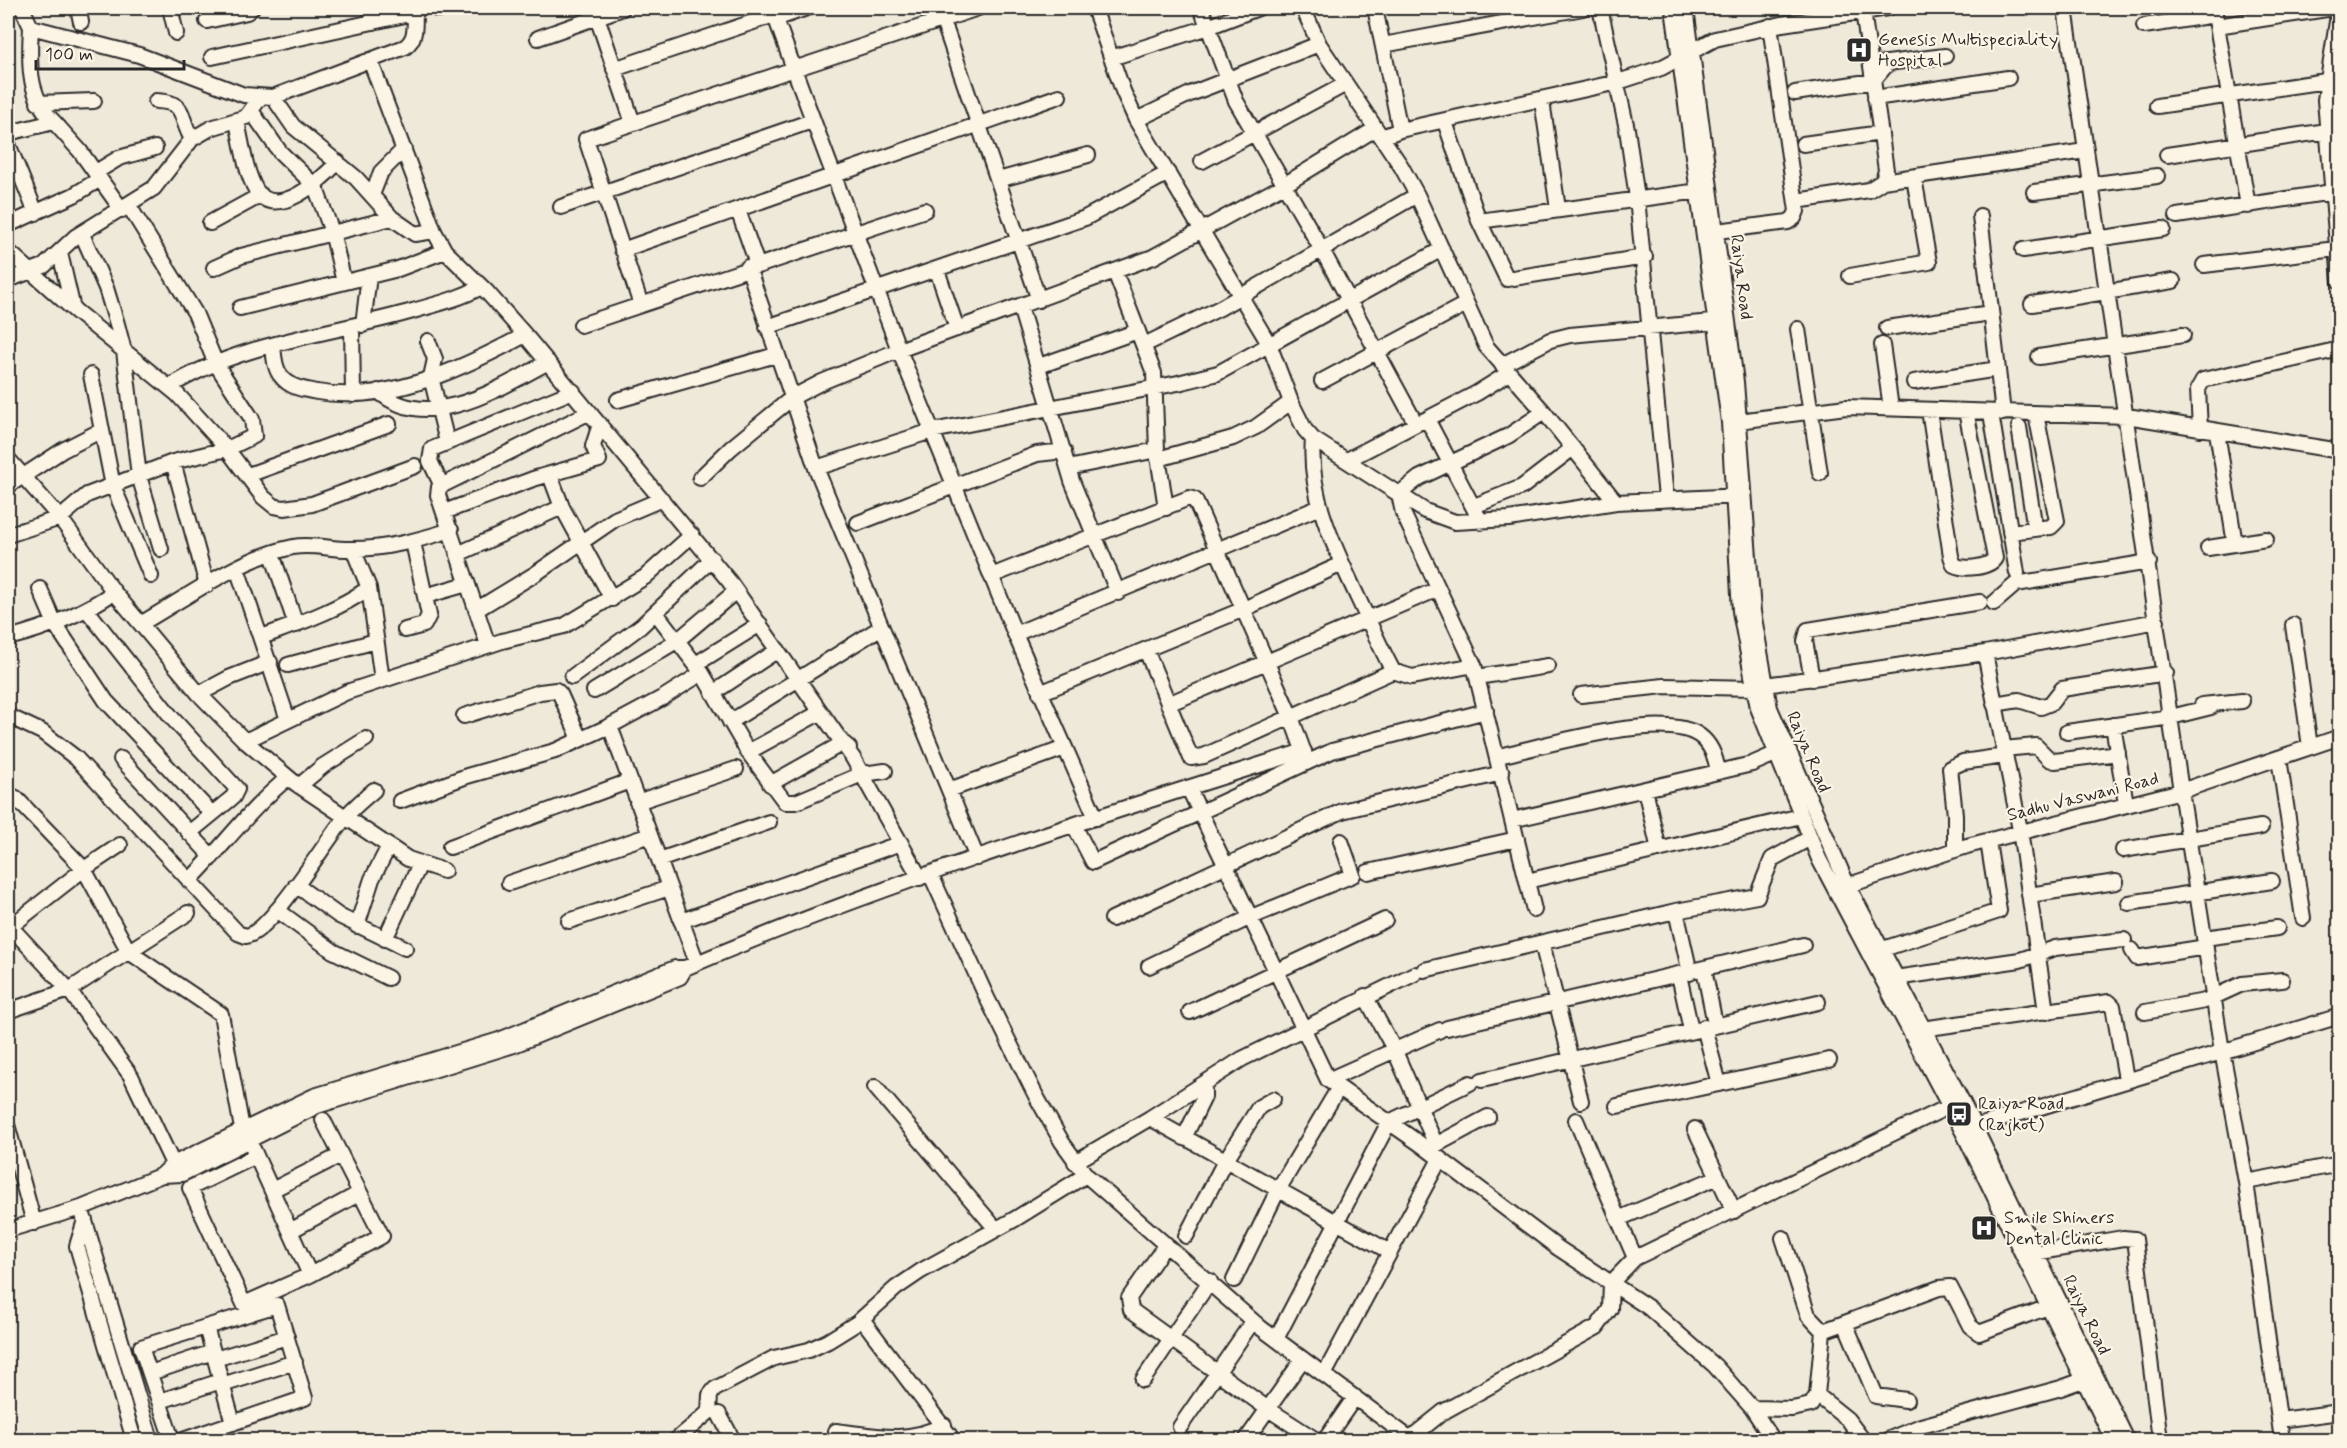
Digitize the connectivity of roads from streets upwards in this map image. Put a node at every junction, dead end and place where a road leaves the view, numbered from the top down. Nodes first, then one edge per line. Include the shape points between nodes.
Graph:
1 (21, 8) edge
2 (78, 8) edge
3 (170, 8) edge
4 (252, 8) edge
5 (370, 8) edge
6 (623, 8) edge
7 (807, 8) edge
8 (978, 8) edge
9 (1094, 8) edge
10 (1202, 8) edge
11 (1258, 8) edge
12 (1303, 8) edge
13 (1375, 8) edge
14 (1583, 8) edge
15 (1600, 8) edge
16 (1673, 8) edge
17 (1686, 8) edge
18 (1888, 8) edge
19 (2065, 8) edge
20 (2333, 8) edge
21 (2339, 8) edge
22 (414, 10) edge
23 (1853, 10) edge
24 (773, 11) edge
25 (1807, 13) edge
26 (2215, 16) edge
27 (597, 17) junction
28 (207, 21) dead end
29 (943, 21) junction
30 (81, 22) dead end
31 (374, 22) junction
32 (1770, 26) junction
33 (2144, 26) dead end
34 (31, 27) junction
35 (1208, 27) junction
36 (176, 33) dead end
37 (538, 38) dead end
38 (1319, 44) junction
39 (1383, 45) junction
40 (1687, 52) junction
41 (2335, 52) edge
42 (1945, 56) dead end
43 (212, 57) dead end
44 (1112, 58) junction
45 (370, 60) junction
46 (1888, 63) junction
47 (1870, 65) junction
48 (614, 69) junction
49 (794, 69) junction
50 (2008, 78) dead end
51 (1226, 80) junction
52 (1873, 81) junction
53 (2326, 81) junction
54 (1618, 82) junction
55 (1346, 84) junction
56 (1795, 93) dead end
57 (2229, 94) junction
58 (1059, 96) dead end
59 (267, 97) junction
60 (1875, 98) junction
61 (94, 101) dead end
62 (156, 101) dead end
63 (1542, 101) junction
64 (38, 103) junction
65 (2157, 106) dead end
66 (252, 112) junction
67 (49, 120) junction
68 (1136, 120) junction
69 (812, 121) junction
70 (237, 122) junction
71 (1445, 122) junction
72 (633, 123) junction
73 (977, 125) junction
74 (1400, 130) junction
75 (2327, 131) junction
76 (1254, 132) junction
77 (8, 133) edge
78 (1378, 133) junction
79 (1881, 133) junction
80 (192, 139) junction
81 (8, 144) edge
82 (1803, 144) dead end
83 (2237, 144) junction
84 (155, 148) dead end
85 (404, 149) junction
86 (2085, 151) junction
87 (1088, 155) dead end
88 (2167, 156) dead end
89 (338, 162) junction
90 (1202, 162) dead end
91 (1168, 173) junction
92 (98, 176) junction
93 (834, 176) junction
94 (2157, 176) dead end
95 (1914, 178) junction
96 (998, 180) junction
97 (1883, 181) junction
98 (1284, 184) junction
99 (2090, 184) junction
100 (315, 186) junction
101 (1699, 191) junction
102 (2034, 192) dead end
103 (2331, 192) junction
104 (602, 193) junction
105 (261, 195) junction
106 (372, 195) junction
107 (1417, 195) junction
108 (1637, 198) junction
109 (1803, 200) dead end
110 (2248, 206) junction
111 (561, 207) dead end
112 (125, 208) junction
113 (1558, 209) junction
114 (738, 210) junction
115 (925, 210) dead end
116 (36, 213) junction
117 (1980, 216) dead end
118 (2177, 216) dead end
119 (392, 218) junction
120 (1479, 221) junction
121 (210, 223) dead end
122 (8, 225) edge
123 (1202, 228) junction
124 (2163, 229) dead end
125 (434, 231) junction
126 (1717, 231) junction
127 (332, 232) junction
128 (82, 234) junction
129 (855, 234) junction
130 (2098, 239) junction
131 (1018, 240) junction
132 (2338, 246) edge
133 (1442, 249) junction
134 (622, 250) junction
135 (1322, 250) junction
136 (2024, 250) dead end
137 (8, 251) edge
138 (445, 251) junction
139 (60, 253) junction
140 (1645, 256) junction
141 (2204, 265) dead end
142 (752, 266) junction
143 (214, 268) dead end
144 (937, 270) junction
145 (1115, 272) junction
146 (30, 273) junction
147 (369, 276) junction
148 (1850, 276) dead end
149 (8, 280) edge
150 (2173, 281) dead end
151 (344, 282) junction
152 (2340, 282) edge
153 (481, 287) junction
154 (876, 290) junction
155 (2107, 291) junction
156 (1242, 295) junction
157 (1039, 300) junction
158 (1349, 301) junction
159 (1466, 304) junction
160 (2032, 304) dead end
161 (640, 305) junction
162 (1020, 307) junction
163 (240, 308) dead end
164 (73, 309) junction
165 (1991, 313) junction
166 (1722, 321) junction
167 (581, 325) dead end
168 (358, 326) junction
169 (1651, 326) junction
170 (767, 327) junction
171 (1887, 328) dead end
172 (957, 329) junction
173 (1798, 330) dead end
174 (1138, 331) junction
175 (525, 335) junction
176 (2183, 335) dead end
177 (428, 340) dead end
178 (1269, 344) junction
179 (273, 345) junction
180 (1144, 345) junction
181 (1882, 345) dead end
182 (2115, 345) junction
183 (2340, 349) edge
184 (899, 350) junction
185 (124, 351) junction
186 (1378, 352) junction
187 (776, 355) junction
188 (2038, 357) dead end
189 (548, 362) junction
190 (216, 364) junction
191 (1039, 366) junction
192 (1506, 369) junction
193 (1998, 369) junction
194 (91, 375) dead end
195 (431, 377) junction
196 (1322, 381) dead end
197 (1914, 382) dead end
198 (1156, 386) junction
199 (169, 387) junction
200 (378, 391) junction
201 (573, 391) junction
202 (354, 395) junction
203 (793, 397) junction
204 (618, 400) dead end
205 (1291, 402) junction
206 (1051, 406) junction
207 (1891, 408) junction
208 (439, 409) junction
209 (1812, 410) junction
210 (1929, 410) junction
211 (1966, 411) junction
212 (590, 412) junction
213 (1544, 412) junction
214 (1997, 413) junction
215 (2037, 414) junction
216 (2127, 416) junction
217 (1422, 421) junction
218 (1734, 422) junction
219 (389, 424) dead end
220 (600, 424) junction
221 (2019, 427) dead end
222 (2200, 429) junction
223 (100, 431) junction
224 (932, 431) junction
225 (2217, 432) junction
226 (1313, 439) junction
227 (447, 442) junction
228 (227, 448) junction
229 (1573, 448) junction
230 (1064, 451) junction
231 (2340, 451) edge
232 (1157, 454) junction
233 (8, 459) edge
234 (1347, 460) junction
235 (173, 462) junction
236 (1452, 464) junction
237 (415, 466) dead end
238 (816, 468) junction
239 (1068, 468) junction
240 (1820, 473) dead end
241 (24, 474) junction
242 (248, 475) junction
243 (550, 475) junction
244 (139, 476) junction
245 (700, 478) dead end
246 (441, 484) junction
247 (954, 484) junction
248 (8, 486) edge
249 (112, 486) junction
250 (1399, 494) junction
251 (1739, 496) junction
252 (1666, 498) junction
253 (662, 499) junction
254 (1616, 502) junction
255 (562, 507) junction
256 (1320, 507) junction
257 (1474, 507) junction
258 (1166, 508) junction
259 (444, 512) junction
260 (60, 518) junction
261 (1481, 522) junction
262 (858, 523) dead end
263 (451, 530) junction
264 (2035, 530) junction
265 (2010, 532) junction
266 (8, 535) edge
267 (692, 535) junction
268 (1095, 536) junction
269 (2266, 540) dead end
270 (413, 542) junction
271 (581, 543) junction
272 (2235, 544) junction
273 (2208, 548) dead end
274 (161, 549) dead end
275 (353, 549) junction
276 (1218, 552) junction
277 (273, 554) junction
278 (458, 554) junction
279 (712, 559) junction
280 (2149, 562) junction
281 (1342, 564) junction
282 (237, 568) junction
283 (2017, 573) dead end
284 (151, 576) dead end
285 (991, 576) junction
286 (467, 584) junction
287 (207, 585) junction
288 (369, 588) junction
289 (40, 589) dead end
290 (1438, 589) junction
291 (736, 591) junction
292 (114, 592) junction
293 (1118, 593) junction
294 (425, 596) junction
295 (612, 599) junction
296 (1244, 609) junction
297 (87, 610) junction
298 (476, 610) junction
299 (656, 613) junction
300 (1368, 619) junction
301 (2157, 621) junction
302 (142, 623) junction
303 (55, 624) junction
304 (760, 624) junction
305 (296, 625) junction
306 (2293, 625) dead end
307 (880, 628) junction
308 (405, 630) dead end
309 (1015, 634) junction
310 (262, 637) junction
311 (8, 638) edge
312 (678, 640) junction
313 (376, 641) junction
314 (488, 645) junction
315 (778, 650) junction
316 (1146, 650) junction
317 (1985, 653) junction
318 (270, 662) junction
319 (1267, 664) junction
320 (288, 665) dead end
321 (1548, 666) dead end
322 (699, 668) junction
323 (1393, 671) junction
324 (1475, 671) junction
325 (2166, 673) junction
326 (572, 677) dead end
327 (1812, 679) junction
328 (382, 680) junction
329 (799, 680) junction
330 (1760, 687) junction
331 (594, 691) dead end
332 (713, 693) junction
333 (1040, 693) junction
334 (199, 694) junction
335 (1581, 695) dead end
336 (2242, 701) dead end
337 (1168, 704) junction
338 (1994, 704) junction
339 (2211, 707) dead end
340 (821, 711) junction
341 (1486, 711) junction
342 (2171, 713) junction
343 (8, 716) edge
344 (464, 716) dead end
345 (1292, 717) junction
346 (288, 720) junction
347 (730, 722) junction
348 (2114, 725) junction
349 (610, 726) junction
350 (2067, 732) dead end
351 (2340, 737) edge
352 (366, 739) dead end
353 (580, 739) junction
354 (244, 741) junction
355 (843, 743) junction
356 (2310, 747) junction
357 (1065, 748) junction
358 (748, 752) junction
359 (858, 752) dead end
360 (2004, 753) junction
361 (2118, 753) junction
362 (1775, 754) junction
363 (1305, 756) junction
364 (1498, 756) junction
365 (2279, 758) junction
366 (121, 759) dead end
367 (736, 769) dead end
368 (885, 771) dead end
369 (1719, 772) junction
370 (1502, 773) junction
371 (862, 774) junction
372 (630, 781) junction
373 (294, 782) junction
374 (770, 784) junction
375 (1189, 789) junction
376 (1645, 789) junction
377 (374, 790) dead end
378 (949, 790) junction
379 (2181, 791) junction
380 (8, 794) edge
381 (400, 801) dead end
382 (638, 802) junction
383 (2126, 804) junction
384 (212, 814) junction
385 (1201, 814) junction
386 (1801, 816) junction
387 (345, 817) junction
388 (1096, 818) junction
389 (1512, 820) junction
390 (769, 822) dead end
391 (1074, 825) junction
392 (2261, 827) dead end
393 (2020, 830) junction
394 (189, 833) junction
395 (650, 835) junction
396 (1810, 838) junction
397 (1517, 839) junction
398 (2189, 839) junction
399 (1341, 841) dead end
400 (901, 843) junction
401 (120, 846) dead end
402 (389, 846) junction
403 (450, 847) dead end
404 (1989, 848) dead end
405 (1954, 849) junction
406 (1659, 850) junction
407 (2123, 850) dead end
408 (212, 857) junction
409 (977, 858) junction
410 (659, 860) junction
411 (420, 864) junction
412 (1224, 865) junction
413 (84, 869) junction
414 (444, 871) dead end
415 (1368, 872) dead end
416 (926, 876) junction
417 (189, 881) junction
418 (1527, 881) junction
419 (2272, 881) dead end
420 (2116, 882) dead end
421 (509, 883) dead end
422 (296, 885) junction
423 (669, 888) junction
424 (1841, 888) junction
425 (2197, 892) junction
426 (2029, 895) junction
427 (2129, 903) dead end
428 (277, 910) junction
429 (1534, 910) dead end
430 (1676, 911) junction
431 (188, 913) dead end
432 (1249, 918) junction
433 (2303, 918) dead end
434 (1112, 919) dead end
435 (1385, 920) dead end
436 (568, 921) dead end
437 (681, 921) junction
438 (9, 925) edge
439 (357, 926) junction
440 (2277, 928) dead end
441 (385, 939) junction
442 (2205, 942) junction
443 (1542, 943) junction
444 (1803, 945) dead end
445 (405, 948) dead end
446 (1880, 950) junction
447 (129, 952) junction
448 (2038, 954) junction
449 (691, 966) junction
450 (1149, 966) dead end
451 (1275, 972) junction
452 (1691, 972) junction
453 (388, 978) dead end
454 (1895, 978) junction
455 (2282, 980) dead end
456 (69, 990) junction
457 (1365, 996) junction
458 (2214, 998) junction
459 (1818, 1002) dead end
460 (1556, 1005) junction
461 (8, 1011) edge
462 (1190, 1012) dead end
463 (2046, 1012) junction
464 (2145, 1012) dead end
465 (2340, 1016) edge
466 (1704, 1027) junction
467 (1302, 1028) junction
468 (1922, 1029) junction
469 (1394, 1049) junction
470 (2222, 1051) junction
471 (1571, 1060) junction
472 (1829, 1060) dead end
473 (2126, 1079) junction
474 (1204, 1084) junction
475 (1333, 1084) junction
476 (1719, 1084) junction
477 (875, 1087) dead end
478 (1273, 1099) dead end
479 (1581, 1101) dead end
480 (1956, 1104) junction
481 (1617, 1106) dead end
482 (1420, 1107) junction
483 (1488, 1117) dead end
484 (1150, 1118) junction
485 (1576, 1119) dead end
486 (323, 1120) dead end
487 (1389, 1122) junction
488 (1975, 1127) junction
489 (8, 1128) edge
490 (1695, 1129) dead end
491 (245, 1134) junction
492 (1184, 1138) junction
493 (1434, 1151) junction
494 (341, 1155) junction
495 (256, 1156) junction
496 (205, 1161) junction
497 (1225, 1161) junction
498 (1075, 1162) junction
499 (173, 1164) junction
500 (2340, 1164) edge
501 (12, 1168) edge
502 (162, 1175) junction
503 (1086, 1175) junction
504 (212, 1177) junction
505 (1718, 1177) junction
506 (2246, 1182) junction
507 (272, 1190) junction
508 (1278, 1190) junction
509 (360, 1193) junction
510 (1734, 1211) junction
511 (83, 1214) junction
512 (1618, 1219) junction
513 (1335, 1221) junction
514 (34, 1222) junction
515 (996, 1229) junction
516 (8, 1230) edge
517 (290, 1231) junction
518 (1186, 1236) dead end
519 (1783, 1238) dead end
520 (1166, 1244) junction
521 (1390, 1252) junction
522 (2029, 1254) junction
523 (1635, 1258) junction
524 (310, 1275) junction
525 (1233, 1280) dead end
526 (1210, 1281) junction
527 (1611, 1283) junction
528 (2048, 1307) junction
529 (862, 1319) junction
530 (1253, 1321) junction
531 (1845, 1323) junction
532 (206, 1327) junction
533 (1823, 1331) junction
534 (287, 1337) junction
535 (1171, 1339) junction
536 (1275, 1339) junction
537 (123, 1344) junction
538 (107, 1349) junction
539 (214, 1355) junction
540 (1303, 1359) junction
541 (295, 1362) junction
542 (1218, 1372) junction
543 (1324, 1374) junction
544 (1143, 1380) dead end
545 (2083, 1380) junction
546 (222, 1383) junction
547 (155, 1388) junction
548 (138, 1394) junction
549 (1817, 1395) junction
550 (1355, 1397) junction
551 (122, 1399) junction
552 (1906, 1400) dead end
553 (1752, 1408) junction
554 (1268, 1409) junction
555 (2340, 1412) edge
556 (719, 1414) dead end
557 (2279, 1420) junction
558 (233, 1423) junction
559 (944, 1425) junction
560 (1180, 1427) dead end
561 (836, 1431) dead end
562 (134, 1440) edge
563 (151, 1440) edge
564 (172, 1440) edge
565 (183, 1440) edge
566 (676, 1440) edge
567 (733, 1440) edge
568 (953, 1440) edge
569 (1246, 1440) edge
570 (1316, 1440) edge
571 (1326, 1440) edge
572 (1410, 1440) edge
573 (1773, 1440) edge
574 (1863, 1440) edge
575 (1887, 1440) edge
576 (2113, 1440) edge
577 (2127, 1440) edge
578 (2160, 1440) edge
579 (2282, 1440) edge

1 - 34 street
2 - 30 street
3 - 36 street
4 - 28 street
5 - 31 street
6 - 27 street
7 - 24 street via 781,17
8 - 29 street
9 - 44 street
10 - 35 street
11 - 35 street
12 - 38 street
13 - 39 street
14 - 39 street
15 - 54 street
16 - 40 street, Raiya Road
17 - 40 street, Raiya Road
18 - 23 street
19 - 86 street
20 - 26 street
21 - 41 street
22 - 31 street
22 - 45 street via 412,43
23 - 25 street
23 - 47 street
24 - 48 street
24 - 49 street
25 - 32 street
26 - 33 street
26 - 57 street
27 - 37 street
27 - 48 street
29 - 49 street
29 - 73 street
31 - 43 street
32 - 40 street via 1715,39
32 - 126 street via 1797,211 1788,222
34 - 59 street via 139,55 244,94
34 - 64 street via 32,82
35 - 44 street
35 - 51 street
38 - 51 street
38 - 55 street
39 - 74 street
40 - 54 street via 1661,68
40 - 101 street, Raiya Road
40 - 126 street, Raiya Road
41 - 53 street
42 - 46 street
44 - 68 street
45 - 59 street
45 - 85 street
46 - 47 street
46 - 52 street
47 - 52 street
48 - 72 street
49 - 69 street
49 - 72 street
50 - 60 street
51 - 68 street
51 - 76 street
52 - 56 street
52 - 60 street
53 - 57 street
53 - 75 street
54 - 63 street
54 - 108 street
55 - 76 street
55 - 78 street
57 - 65 street
57 - 83 street
58 - 73 street
59 - 66 street
59 - 89 street via 293,126
60 - 79 street
61 - 64 street
62 - 80 street via 177,105
63 - 71 street
63 - 113 street
64 - 67 street
66 - 70 street
66 - 100 street via 280,152
67 - 77 street
67 - 92 street
68 - 91 street
69 - 93 street
69 - 104 street
70 - 80 street via 211,128
70 - 105 street via 252,180
71 - 74 street
71 - 120 street
72 - 104 street via 586,139
73 - 93 street
73 - 96 street
74 - 78 street
75 - 83 street
75 - 103 street
76 - 90 street
76 - 98 street
78 - 98 street
78 - 107 street
79 - 82 street
79 - 97 street via 1886,170
80 - 112 street via 162,180
81 - 116 street
83 - 88 street
83 - 110 street
84 - 92 street via 119,158
85 - 106 street via 381,172
85 - 125 street
86 - 95 street
86 - 99 street
87 - 96 street
89 - 100 street
89 - 106 street
91 - 123 street
91 - 131 street via 1105,209
92 - 112 street
92 - 116 street
93 - 114 street
93 - 129 street
94 - 99 street
95 - 97 street
95 - 148 street via 1929,262
96 - 131 street
97 - 109 street via 1869,190
98 - 123 street
98 - 135 street
99 - 102 street
99 - 130 street
100 - 105 street via 276,202 266,201
100 - 127 street
101 - 108 street
101 - 166 street, Raiya Road
103 - 110 street
103 - 132 street
104 - 111 street
104 - 134 street
105 - 121 street
106 - 119 street
107 - 133 street
107 - 135 street
108 - 113 street
108 - 140 street
110 - 118 street
112 - 128 street
112 - 190 street via 195,313
113 - 120 street
114 - 134 street
114 - 142 street
115 - 129 street
116 - 122 street
117 - 165 street
119 - 125 street via 415,234
119 - 127 street
120 - 140 street via 1507,279
123 - 145 street
123 - 156 street
124 - 130 street
125 - 138 street
126 - 166 street, Raiya Road
127 - 143 street via 241,256
127 - 151 street
128 - 139 street
128 - 185 street via 106,288
129 - 142 street
129 - 154 street
130 - 136 street
130 - 155 street
131 - 144 street
131 - 157 street
132 - 141 street
132 - 152 street
133 - 158 street
133 - 159 street
134 - 161 street
135 - 156 street
135 - 158 street
137 - 146 street
138 - 147 street
138 - 153 street
139 - 146 street
139 - 164 street
140 - 169 street
142 - 161 street
142 - 170 street
144 - 154 street
144 - 172 street
145 - 157 street
145 - 174 street
146 - 149 street
146 - 164 street
147 - 151 street
147 - 168 street
150 - 155 street
151 - 163 street
153 - 168 street via 448,302
153 - 175 street
154 - 170 street
154 - 184 street
155 - 160 street
155 - 182 street
156 - 178 street
156 - 180 street
157 - 162 street
158 - 178 street
158 - 186 street
159 - 186 street
159 - 192 street via 1486,346
161 - 167 street
162 - 172 street
162 - 191 street
164 - 185 street
165 - 171 street
165 - 193 street
166 - 169 street
166 - 218 street, Raiya Road
168 - 179 street
168 - 202 street
169 - 192 street via 1560,337 1535,347
169 - 252 street
170 - 187 street
172 - 184 street
173 - 209 street
174 - 180 street
174 - 191 street
175 - 189 street
175 - 195 street via 489,355
176 - 182 street
177 - 195 street via 435,359
178 - 198 street via 1218,373
178 - 205 street
179 - 190 street
179 - 202 street via 279,374 288,384
180 - 198 street
181 - 207 street
182 - 188 street
182 - 216 street
183 - 222 street via 2203,380 2198,389
184 - 203 street
184 - 224 street
185 - 199 street
185 - 244 street
186 - 196 street
186 - 217 street
187 - 203 street
187 - 204 street
189 - 201 street
189 - 208 street via 474,399
190 - 199 street
190 - 228 street via 255,429 254,436 247,441
191 - 206 street
192 - 213 street
192 - 217 street via 1477,393
193 - 197 street
193 - 214 street
194 - 223 street
195 - 200 street
195 - 208 street
198 - 206 street
198 - 232 street
199 - 228 street
200 - 202 street
200 - 208 street via 390,402 406,408
201 - 212 street
201 - 227 street
203 - 238 street
203 - 245 street
205 - 226 street
205 - 232 street via 1233,438
206 - 224 street
206 - 230 street
207 - 209 street
207 - 210 street
208 - 227 street
209 - 218 street
209 - 240 street
210 - 211 street
210 - 211 street via 1951,556 1960,568 1987,565 1995,558
211 - 214 street
212 - 220 street
212 - 246 street
213 - 229 street
213 - 236 street via 1508,436
214 - 215 street
214 - 265 street
215 - 216 street
215 - 264 street via 2057,521 2051,527
216 - 222 street
216 - 280 street
217 - 234 street
217 - 236 street
218 - 251 street, Raiya Road
219 - 242 street
220 - 243 street via 593,446 599,460
220 - 253 street
221 - 264 street
222 - 225 street
223 - 241 street
223 - 249 street
224 - 238 street
224 - 247 street
225 - 231 street
225 - 272 street
226 - 234 street
226 - 256 street via 1311,462
227 - 246 street via 429,454
228 - 235 street
228 - 242 street
229 - 254 street
229 - 257 street via 1522,487
230 - 239 street
230 - 247 street via 1037,454
232 - 239 street
232 - 258 street
233 - 241 street
234 - 250 street
235 - 244 street
235 - 287 street
236 - 250 street via 1419,478
236 - 257 street
237 - 242 street via 297,508 274,506
238 - 307 street
239 - 268 street
241 - 248 street
241 - 260 street
243 - 255 street
243 - 259 street
244 - 249 street
244 - 274 street
246 - 259 street via 438,491
247 - 262 street
247 - 285 street
249 - 260 street via 87,495
249 - 284 street
250 - 261 street via 1440,519
250 - 290 street via 1403,513
251 - 252 street
251 - 330 street, Raiya Road
252 - 254 street
253 - 267 street
253 - 271 street via 615,519
254 - 261 street
255 - 271 street
255 - 278 street
256 - 276 street
256 - 281 street
257 - 261 street
258 - 268 street
258 - 276 street via 1189,498 1196,500
259 - 263 street
260 - 266 street
260 - 292 street
263 - 270 street
263 - 278 street
264 - 265 street
265 - 283 street
267 - 279 street
267 - 295 street via 645,577
268 - 285 street
268 - 293 street
269 - 272 street
270 - 275 street
270 - 294 street
271 - 295 street
271 - 298 street
272 - 273 street
275 - 277 street via 296,546
275 - 288 street
276 - 293 street
276 - 296 street
277 - 282 street
277 - 305 street
278 - 286 street
279 - 291 street
279 - 299 street
280 - 301 street
280 - 327 street via 2016,584 1987,603 1808,630 1805,641
281 - 296 street
281 - 300 street
282 - 287 street
282 - 310 street
285 - 309 street
286 - 294 street
286 - 298 street
287 - 302 street
288 - 305 street via 349,602
288 - 313 street
289 - 303 street
290 - 300 street
290 - 324 street
291 - 304 street
291 - 312 street
292 - 297 street
292 - 302 street
293 - 309 street
294 - 308 street via 428,621
295 - 314 street via 564,626
296 - 316 street
296 - 319 street
297 - 303 street
297 - 384 street via 172,719 237,789
298 - 314 street
299 - 312 street
299 - 326 street
300 - 319 street
300 - 323 street
301 - 317 street
301 - 325 street
302 - 334 street
303 - 311 street
303 - 384 street via 106,701
304 - 315 street
304 - 322 street
305 - 310 street
306 - 356 street
307 - 329 street
307 - 378 street
309 - 333 street
310 - 318 street
312 - 322 street
312 - 331 street
313 - 320 street
313 - 328 street
314 - 328 street
315 - 329 street
315 - 332 street
316 - 333 street
316 - 337 street
317 - 327 street
317 - 338 street
318 - 334 street
318 - 346 street
319 - 337 street
319 - 345 street
321 - 324 street
322 - 332 street
322 - 349 street via 664,697
323 - 324 street via 1412,677
323 - 345 street
324 - 341 street
325 - 338 street via 2062,689 2051,703 2041,707 2019,700
325 - 342 street
327 - 330 street
328 - 346 street
329 - 340 street
329 - 347 street
330 - 335 street via 1664,686
330 - 362 street, Raiya Road via 1761,718
330 - 424 street, Raiya Road
332 - 347 street
333 - 357 street
334 - 354 street
336 - 342 street
337 - 345 street via 1191,758 1204,756
338 - 360 street
339 - 342 street
340 - 355 street
340 - 358 street
341 - 363 street
341 - 364 street
342 - 348 street
342 - 379 street
343 - 417 street via 42,732 76,758
344 - 353 street via 556,690
345 - 363 street
346 - 354 street
347 - 358 street
348 - 350 street
348 - 361 street
349 - 353 street
349 - 372 street
351 - 356 street, Sadhu Vaswani Road
352 - 373 street
353 - 381 street via 555,751 466,776
354 - 373 street
355 - 359 street
355 - 371 street
355 - 374 street
356 - 365 street, Sadhu Vaswani Road
357 - 378 street
357 - 388 street
358 - 374 street
360 - 361 street via 2036,746 2055,761
360 - 393 street
360 - 405 street via 1950,768
361 - 383 street
362 - 369 street
362 - 386 street, Raiya Road
363 - 375 street
363 - 385 street
364 - 369 street via 1660,725 1698,735 1715,756
364 - 370 street
365 - 379 street, Sadhu Vaswani Road
365 - 433 street
366 - 394 street
367 - 382 street
368 - 371 street
369 - 376 street
370 - 389 street
370 - 412 street via 1342,811
371 - 374 street via 791,804
371 - 400 street
372 - 382 street
372 - 403 street
373 - 387 street
373 - 408 street via 249,812
375 - 385 street
375 - 388 street
376 - 389 street
376 - 406 street
377 - 387 street
378 - 409 street
379 - 383 street, Sadhu Vaswani Road
379 - 398 street
380 - 413 street
382 - 395 street
383 - 393 street, Sadhu Vaswani Road
384 - 394 street
385 - 391 street via 1094,862
385 - 412 street
386 - 396 street, Raiya Road
386 - 406 street
387 - 402 street
387 - 422 street
388 - 391 street
389 - 397 street
390 - 410 street
391 - 409 street
392 - 398 street
393 - 405 street, Sadhu Vaswani Road
393 - 426 street
394 - 408 street
395 - 410 street
395 - 421 street
396 - 424 street, Raiya Road
396 - 430 street via 1772,859 1757,896
397 - 415 street
397 - 418 street
398 - 407 street
398 - 425 street
399 - 432 street via 1353,875
400 - 416 street
400 - 437 street
401 - 413 street
402 - 411 street
402 - 439 street via 372,879
404 - 446 street via 1999,911
405 - 424 street, Sadhu Vaswani Road
406 - 418 street
408 - 417 street
409 - 416 street
410 - 423 street
411 - 414 street
411 - 441 street
412 - 432 street
412 - 434 street
413 - 438 street
413 - 447 street
416 - 449 street via 787,926
416 - 498 street via 1036,1096
417 - 428 street via 238,933 250,939
418 - 429 street
419 - 425 street
420 - 426 street
422 - 428 street
422 - 439 street
423 - 436 street
423 - 437 street
424 - 446 street, Raiya Road
424 - 480 street, Raiya Road
425 - 427 street
425 - 442 street
426 - 448 street
428 - 453 street via 333,951
430 - 443 street
430 - 452 street
431 - 447 street
432 - 450 street
432 - 451 street
435 - 451 street
437 - 449 street
438 - 456 street
439 - 441 street
440 - 442 street
441 - 445 street
442 - 448 street via 2137,958 2128,945 2055,948
442 - 458 street
443 - 457 street via 1419,972
443 - 460 street
444 - 452 street
446 - 454 street, Raiya Road
447 - 456 street
447 - 491 street via 221,1014
448 - 454 street
448 - 463 street
449 - 491 street via 665,972 500,1040 338,1086
451 - 462 street
451 - 467 street
452 - 460 street
452 - 466 street
452 - 466 street
454 - 468 street, Raiya Road
455 - 458 street via 2242,984
456 - 461 street
456 - 499 street via 131,1076
457 - 467 street
457 - 469 street
458 - 464 street
458 - 470 street
459 - 466 street
460 - 469 street via 1443,1029
460 - 471 street
463 - 468 street
463 - 473 street via 2109,1002 2113,1006
465 - 470 street
466 - 471 street
466 - 476 street
467 - 474 street
467 - 475 street
468 - 480 street, Raiya Road
469 - 475 street
469 - 482 street
470 - 473 street
470 - 506 street
471 - 479 street
471 - 482 street via 1476,1081
472 - 476 street
473 - 488 street
474 - 484 street
474 - 492 street via 1204,1097
475 - 487 street
475 - 508 street
476 - 481 street
477 - 515 street
478 - 497 street via 1259,1107
480 - 488 street, Raiya Road
480 - 510 street
480 - 522 street, Raiya Road
482 - 487 street
482 - 493 street
483 - 493 street
484 - 492 street
484 - 498 street
485 - 512 street
486 - 494 street
487 - 493 street
487 - 513 street
488 - 522 street, Raiya Road
489 - 501 street
490 - 505 street
491 - 495 street
491 - 496 street
491 - 499 street
492 - 497 street
493 - 521 street
493 - 527 street via 1558,1248
494 - 507 street
494 - 509 street
495 - 504 street
495 - 507 street
496 - 502 street via 182,1174
496 - 504 street
497 - 508 street
497 - 518 street
498 - 503 street
499 - 502 street
500 - 506 street
501 - 514 street
502 - 511 street
503 - 515 street
503 - 520 street
504 - 524 street via 190,1188 244,1304
505 - 510 street
505 - 512 street
506 - 557 street
507 - 517 street
508 - 513 street
508 - 525 street
509 - 517 street
509 - 524 street via 382,1236
510 - 523 street
511 - 514 street
511 - 537 street
511 - 538 street via 77,1246
512 - 523 street
513 - 521 street
513 - 536 street
514 - 516 street
515 - 529 street via 921,1271
517 - 524 street
519 - 533 street via 1808,1315
520 - 526 street
520 - 535 street via 1129,1298 1129,1304 1136,1315
521 - 543 street
522 - 528 street, Raiya Road
522 - 577 street, Raiya Road
522 - 578 street via 2135,1239
523 - 527 street
526 - 530 street
526 - 535 street
527 - 553 street via 1681,1335
527 - 572 street via 1610,1309 1597,1327 1443,1412
528 - 531 street via 1979,1333 1970,1326 1950,1287 1944,1286
528 - 545 street, Raiya Road
529 - 559 street
529 - 566 street via 828,1341 774,1358 715,1389 710,1395 709,1412
530 - 536 street
530 - 542 street
531 - 533 street
531 - 552 street via 1870,1389 1876,1396
532 - 534 street via 277,1305
532 - 539 street
532 - 547 street via 141,1347
533 - 549 street
534 - 539 street
534 - 541 street
535 - 542 street
535 - 544 street
536 - 540 street
537 - 538 street
537 - 548 street
538 - 551 street
539 - 546 street
539 - 547 street
540 - 543 street
540 - 554 street
541 - 546 street
541 - 558 street via 305,1398
542 - 554 street
542 - 560 street
543 - 550 street
545 - 575 street via 1921,1426
545 - 576 street, Raiya Road
546 - 547 street
546 - 558 street
547 - 548 street
547 - 564 street
548 - 551 street
548 - 563 street
549 - 553 street via 1811,1405 1803,1408
549 - 574 street via 1847,1419
550 - 571 street
550 - 572 street
551 - 562 street
553 - 573 street
554 - 569 street
554 - 570 street
555 - 557 street
556 - 567 street
557 - 579 street
558 - 565 street
559 - 561 street via 925,1435 901,1438
559 - 568 street

